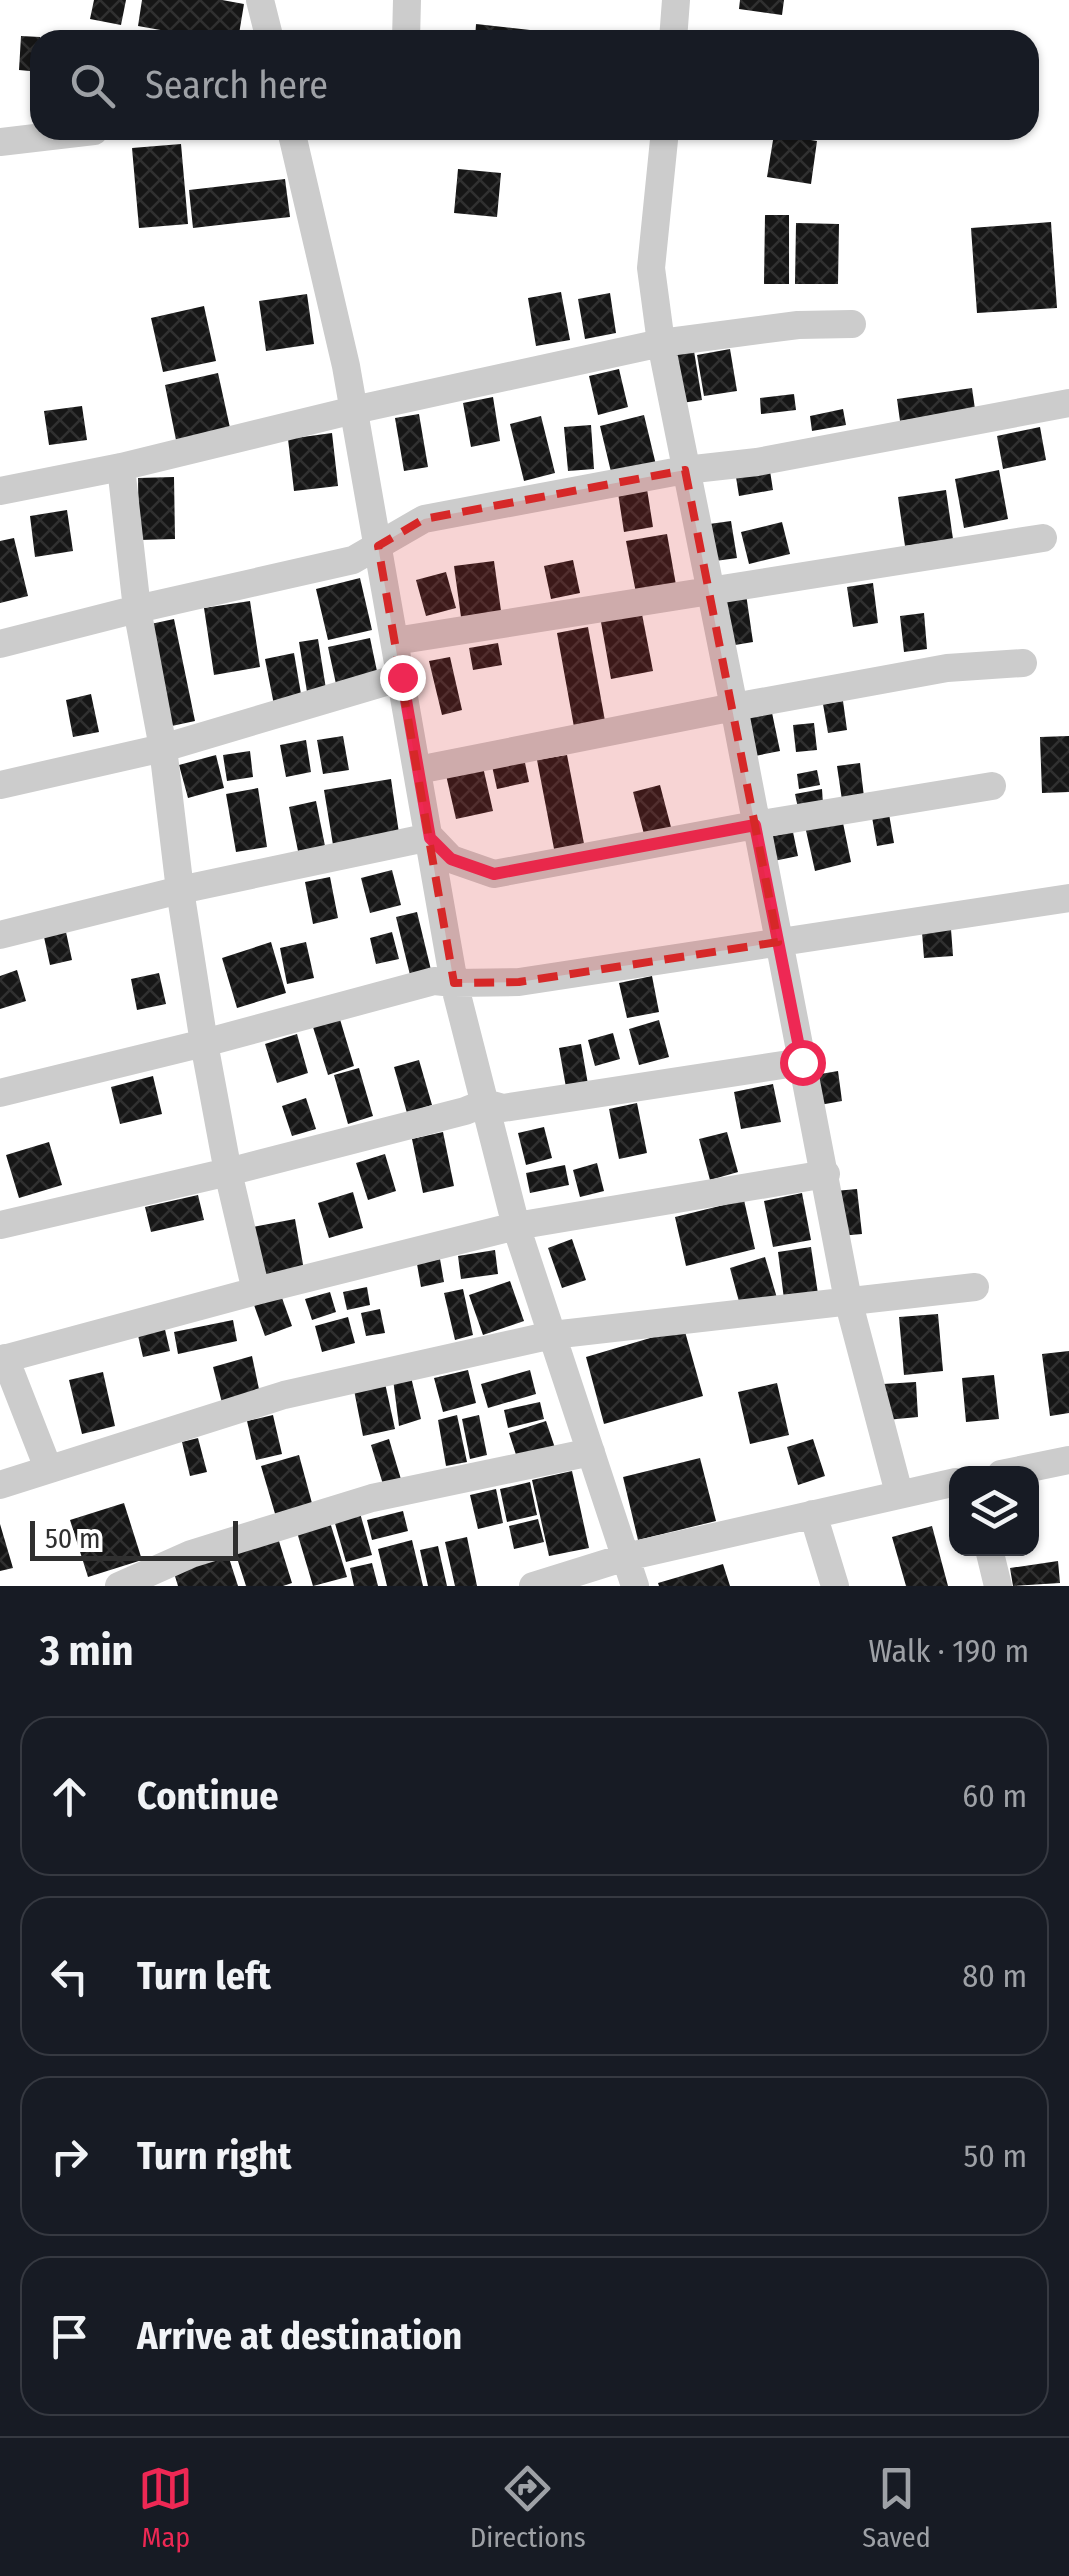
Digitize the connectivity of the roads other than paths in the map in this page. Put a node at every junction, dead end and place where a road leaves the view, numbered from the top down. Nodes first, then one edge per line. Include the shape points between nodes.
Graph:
1 (260, 0) edge
2 (407, 0) edge
3 (676, 0) edge
4 (268, 30) edge
5 (406, 30) edge
6 (673, 30) edge
7 (30, 138) edge
8 (293, 140) edge
9 (664, 140) edge
10 (0, 142) edge
11 (852, 324) dead end
12 (661, 343) junction
13 (1069, 403) edge
14 (354, 410) junction
15 (121, 467) junction
16 (685, 470) junction
17 (0, 491) edge
18 (1043, 538) dead end
19 (378, 546) junction
20 (711, 590) junction
21 (137, 609) junction
22 (395, 640) junction
23 (0, 644) edge
24 (1023, 663) dead end
25 (402, 677) junction
26 (734, 706) junction
27 (162, 748) junction
28 (418, 770) junction
29 (0, 785) edge
30 (992, 786) dead end
31 (755, 825) junction
32 (430, 838) junction
33 (180, 890) junction
34 (1069, 898) edge
35 (0, 936) edge
36 (778, 942) junction
37 (454, 983) junction
38 (204, 1043) junction
39 (802, 1062) junction
40 (0, 1093) edge
41 (485, 1104) junction
42 (228, 1172) junction
43 (826, 1174) junction
44 (0, 1225) edge
45 (516, 1226) junction
46 (975, 1287) dead end
47 (256, 1292) junction
48 (848, 1300) junction
49 (552, 1335) junction
50 (2, 1359) edge
51 (591, 1452) junction
52 (1069, 1460) edge
53 (1039, 1466) edge
54 (48, 1468) junction
55 (949, 1483) edge
56 (0, 1485) edge
57 (898, 1494) junction
58 (812, 1514) junction
59 (991, 1556) edge
60 (626, 1557) junction
61 (118, 1586) edge
62 (533, 1586) edge
63 (635, 1586) edge
64 (835, 1586) edge
65 (998, 1586) edge

1 - 4 street
2 - 5 street
3 - 6 street
7 - 10 street
8 - 14 street
9 - 12 street via 651,268
11 - 12 street via 798,324
12 - 14 street
12 - 16 street
13 - 16 street
14 - 15 street
14 - 19 street
15 - 17 street
15 - 21 street
16 - 19 street via 424,519
16 - 20 street
18 - 20 street
19 - 21 street via 353,560
19 - 22 street
20 - 22 street
20 - 26 street
21 - 23 street
21 - 27 street
22 - 25 street
24 - 26 street via 947,668
25 - 27 street
25 - 28 street
26 - 28 street
26 - 31 street
27 - 29 street
27 - 33 street
28 - 32 street
30 - 31 street
31 - 32 street via 494,874 451,859
31 - 36 street
32 - 33 street
32 - 37 street
33 - 35 street
33 - 38 street
34 - 36 street
36 - 37 street via 518,982
36 - 39 street
37 - 38 street via 434,980
37 - 41 street
38 - 40 street
38 - 42 street
39 - 41 street via 503,1108
39 - 43 street
41 - 42 street
41 - 45 street
42 - 44 street
42 - 47 street
43 - 45 street
43 - 48 street
45 - 47 street
45 - 49 street
46 - 48 street
47 - 50 street
48 - 49 street
48 - 57 street
49 - 51 street
49 - 54 street via 284,1395
50 - 54 street
51 - 60 street
51 - 61 street via 372,1498 191,1554
52 - 53 street
54 - 56 street
55 - 57 street
57 - 58 street
58 - 60 street
58 - 64 street
59 - 65 street
60 - 62 street
60 - 63 street

